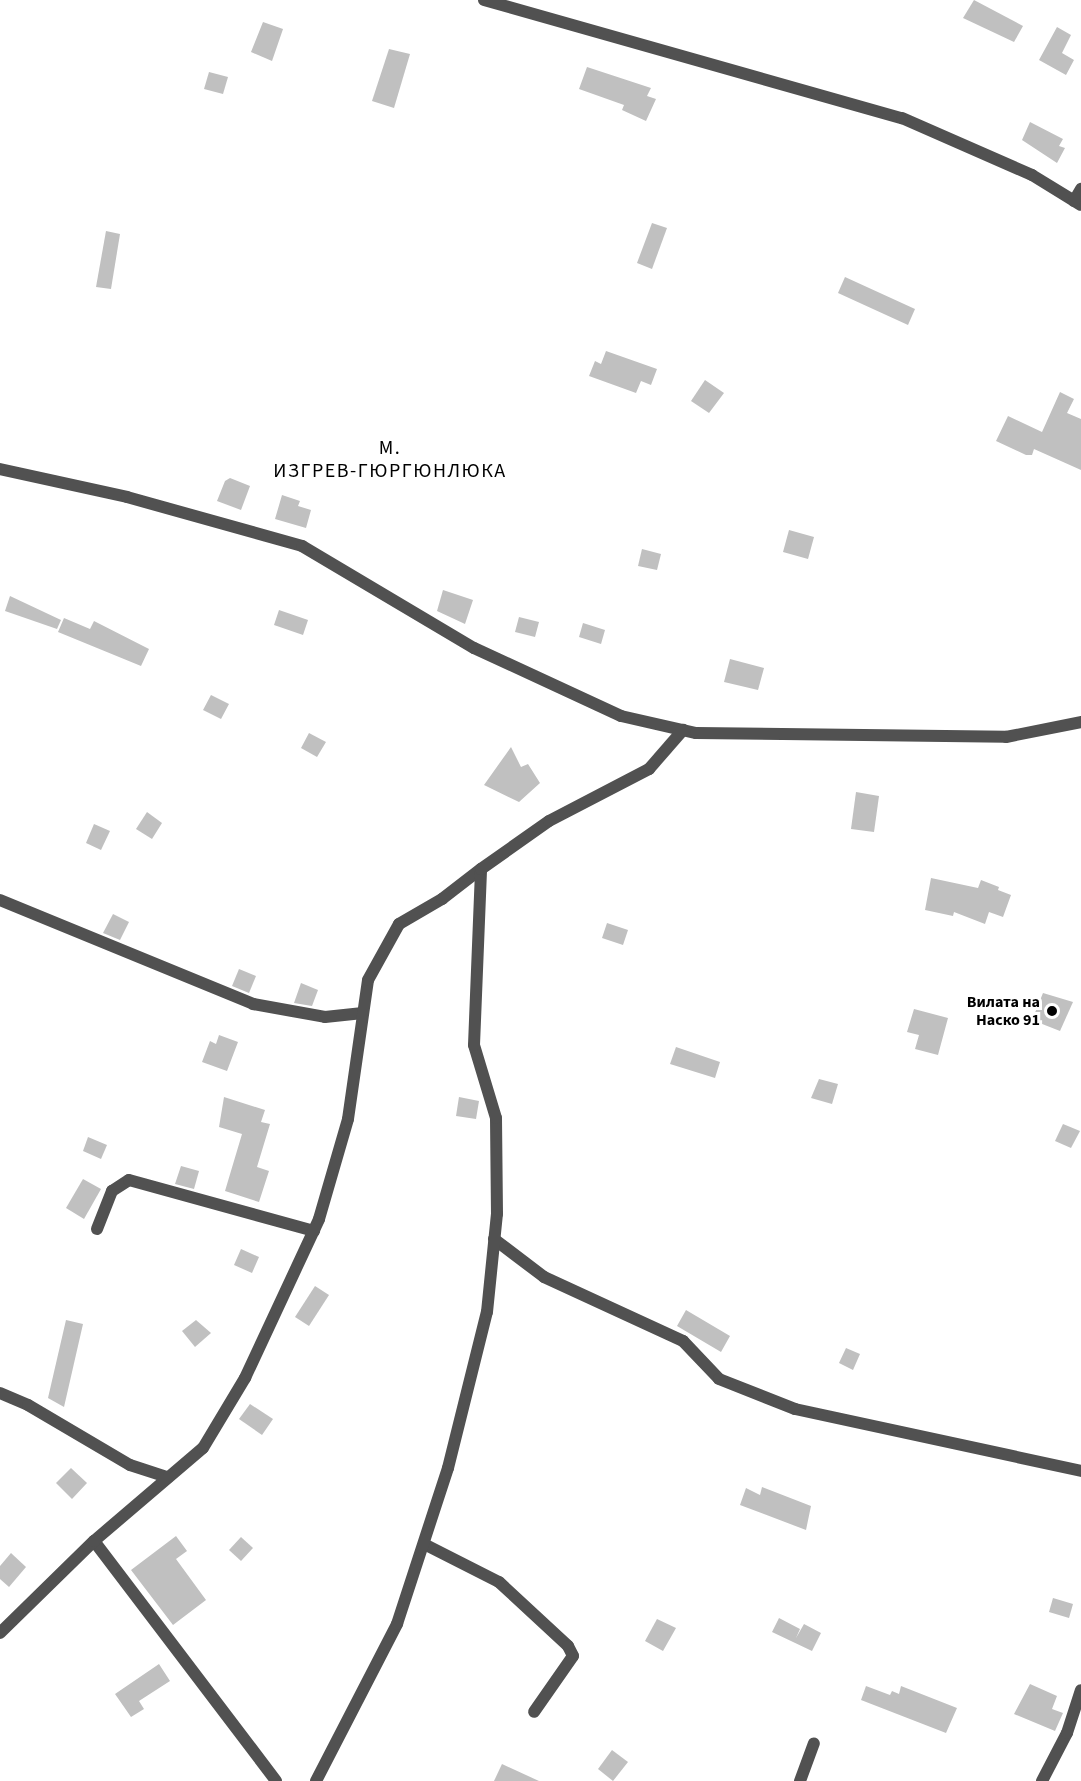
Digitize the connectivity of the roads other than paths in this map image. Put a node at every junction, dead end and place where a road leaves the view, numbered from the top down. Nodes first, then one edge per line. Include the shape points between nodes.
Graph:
1 (484, 0) edge
2 (1081, 189) edge
3 (1078, 203) edge
4 (0, 469) edge
5 (1081, 722) edge
6 (683, 730) junction
7 (481, 869) junction
8 (0, 900) edge
9 (363, 1013) junction
10 (97, 1229) dead end
11 (314, 1231) junction
12 (494, 1239) junction
13 (0, 1393) edge
14 (1081, 1471) edge
15 (168, 1478) junction
16 (94, 1541) junction
17 (424, 1544) junction
18 (0, 1633) edge
19 (1081, 1690) edge
20 (534, 1712) dead end
21 (814, 1743) dead end
22 (276, 1781) edge
23 (316, 1781) edge
24 (800, 1781) edge
25 (1042, 1781) edge

1 - 3 street via 902,118 1032,175
2 - 3 street
4 - 6 street via 127,497 302,546 474,648 621,716
5 - 6 street via 1006,736
6 - 7 street via 649,769 549,821
7 - 9 street via 442,899 399,924 368,980
7 - 12 street via 474,1046 496,1118
8 - 9 street via 253,1004 324,1017
9 - 11 street via 348,1119
10 - 11 street via 112,1191 129,1180
11 - 15 street via 245,1378 203,1448
12 - 14 street via 544,1277 683,1341 719,1379 795,1409
12 - 17 street via 487,1312 467,1398
13 - 15 street via 28,1405 130,1465
15 - 16 street
16 - 18 street
16 - 22 street
17 - 20 street via 499,1582 568,1646 573,1656
17 - 23 street via 397,1624
19 - 25 street via 1067,1733
21 - 24 street

